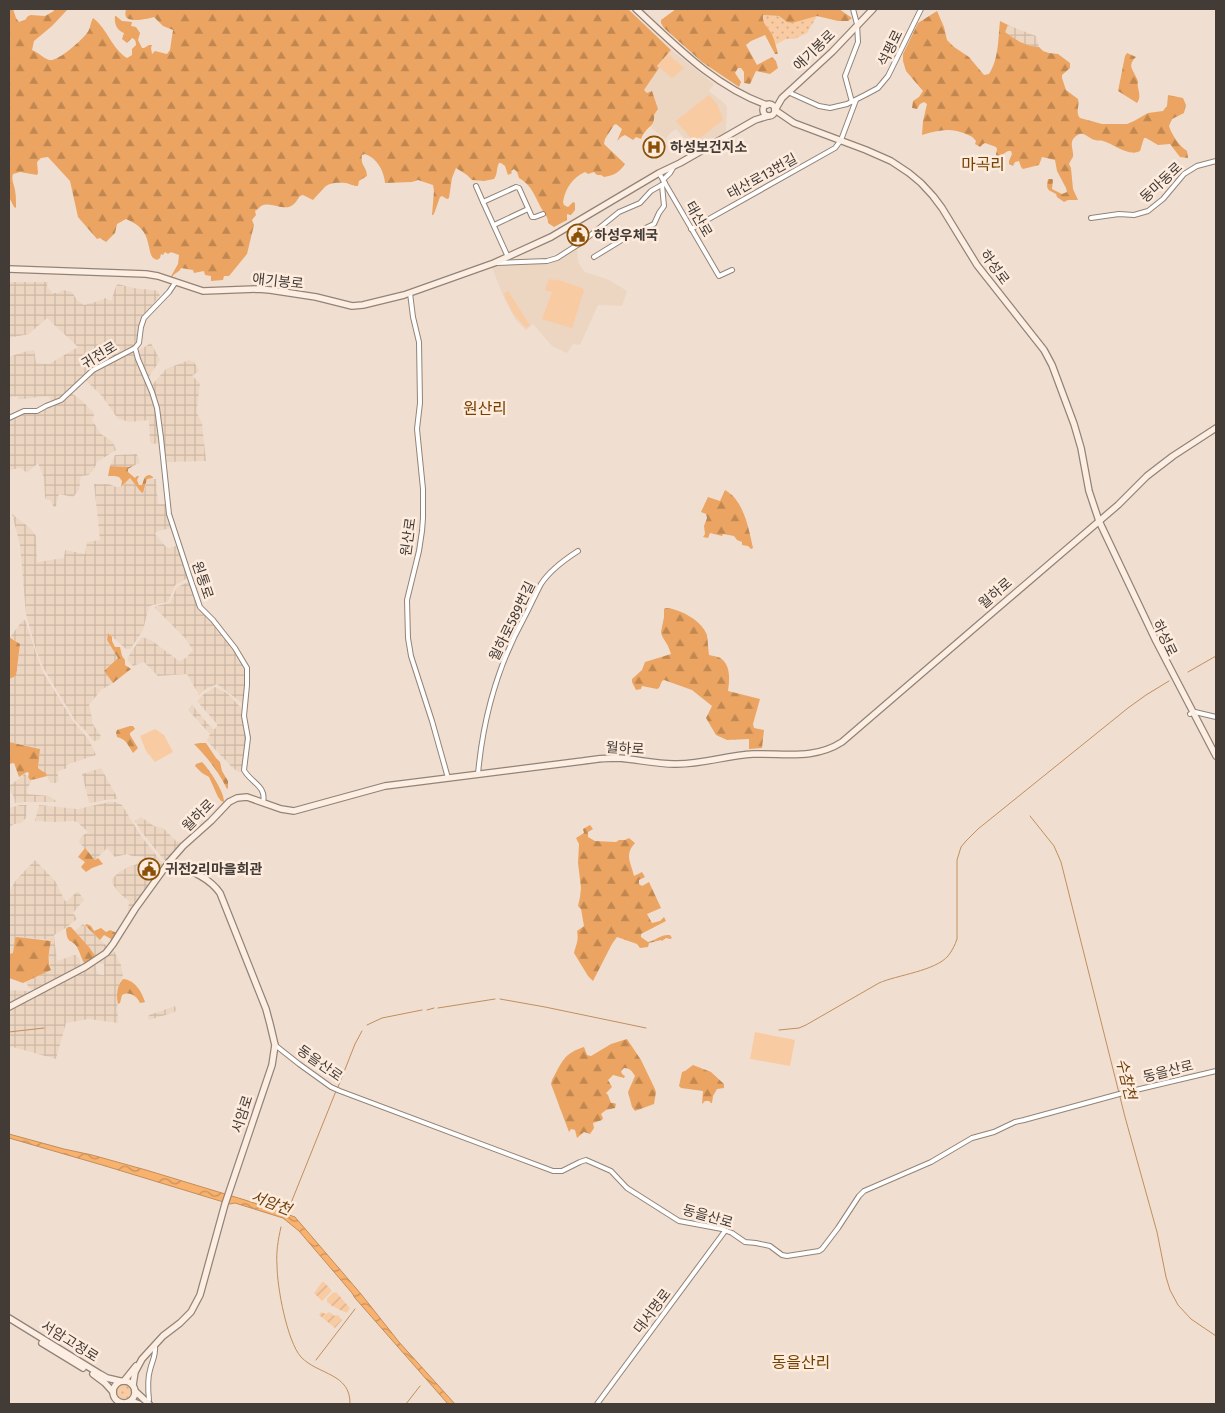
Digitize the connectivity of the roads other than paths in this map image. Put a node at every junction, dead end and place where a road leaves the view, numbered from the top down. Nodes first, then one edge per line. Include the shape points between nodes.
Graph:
1 (636, 9) edge
2 (853, 9) edge
3 (873, 9) edge
4 (921, 9) edge
5 (857, 24) junction
6 (788, 92) junction
7 (750, 98) junction
8 (782, 98) junction
9 (854, 101) junction
10 (768, 104) junction
11 (763, 110) junction
12 (775, 110) junction
13 (769, 116) junction
14 (755, 120) junction
15 (794, 123) junction
16 (841, 140) junction
17 (1216, 161) edge
18 (674, 165) junction
19 (659, 172) junction
20 (663, 182) junction
21 (476, 186) dead end
22 (483, 202) junction
23 (528, 209) junction
24 (543, 214) dead end
25 (1091, 218) dead end
26 (494, 225) junction
27 (691, 229) junction
28 (508, 257) junction
29 (594, 257) dead end
30 (494, 263) junction
31 (9, 269) edge
32 (732, 270) dead end
33 (175, 282) junction
34 (410, 294) junction
35 (135, 348) junction
36 (9, 418) edge
37 (1216, 428) edge
38 (1099, 521) junction
39 (578, 551) dead end
40 (1191, 714) junction
41 (1216, 717) edge
42 (1216, 756) edge
43 (1216, 762) edge
44 (478, 774) junction
45 (448, 778) junction
46 (263, 802) junction
47 (179, 850) junction
48 (168, 862) junction
49 (182, 868) junction
50 (160, 872) junction
51 (9, 1007) edge
52 (275, 1045) junction
53 (1216, 1071) edge
54 (725, 1231) junction
55 (9, 1318) edge
56 (9, 1322) edge
57 (154, 1344) junction
58 (142, 1359) junction
59 (122, 1381) junction
60 (134, 1388) junction
61 (115, 1398) edge
62 (131, 1401) junction
63 (149, 1402) edge
64 (124, 1404) edge
65 (139, 1404) edge
66 (597, 1404) edge

1 - 7 street via 699,66
2 - 5 street
3 - 5 street, 애기봉로
4 - 9 street, 석평로 via 888,76 878,88
5 - 6 street, 애기봉로
5 - 9 street via 858,42 845,76
6 - 8 street, 애기봉로
6 - 9 street, 석평로 via 825,107
7 - 10 street
7 - 11 street
8 - 10 street
8 - 12 street, 애기봉로
9 - 16 street
10 - 11 street
10 - 12 street
11 - 13 street
11 - 14 street
12 - 13 street
12 - 15 street, 하성로
13 - 14 street, 애기봉로
13 - 15 street
14 - 18 street, 애기봉로
15 - 16 street, 하성로
16 - 27 street, 태산로13번길 via 835,148
16 - 38 street, 하성로 via 891,161 927,189 977,265 1044,350 1076,430
17 - 25 street, 동마동로 via 1197,166 1184,174 1163,200 1148,211
18 - 19 street, 애기봉로
18 - 20 street
19 - 20 street, 태산로
19 - 28 street, 애기봉로 via 560,232
20 - 27 street, 태산로
20 - 29 street, 태산로 via 664,206 654,224
20 - 30 street via 640,202 619,212 557,258
21 - 22 street
22 - 23 street via 516,187
22 - 26 street
23 - 24 street via 533,218
23 - 26 street
26 - 28 street
27 - 32 street, 태산로 via 719,276
28 - 30 street, 애기봉로
30 - 34 street, 애기봉로
31 - 33 street, 애기봉로 via 146,274
33 - 34 street, 애기봉로 via 203,291 270,290 352,306
33 - 35 street, 귀전로 via 144,318
34 - 45 street, 원산로 via 419,342 417,429 423,518 407,600 408,628 411,656
35 - 36 street, 귀전로 via 93,370 57,402
35 - 46 street, 원통로 via 157,408 169,514 200,607 235,648 247,668 244,716 248,738 244,770 261,788
37 - 38 street, 월하로 via 1147,476
38 - 40 street, 하성로
38 - 44 street, 월하로 via 842,742 827,751 752,754 688,764 605,758
39 - 44 street, 월하로589번길 via 542,582 508,648 486,717
40 - 41 street via 1199,712
40 - 42 street, 하성로
40 - 43 street, 하성로
44 - 45 street, 월하로
45 - 46 street, 월하로 via 383,786 294,811
46 - 47 street, 월하로 via 247,797 231,800
47 - 48 street, 월하로
47 - 49 street via 178,861
48 - 49 street, 서암로
48 - 50 street, 월하로
49 - 50 street
49 - 52 street, 서암로 via 204,877 220,893 266,1010
50 - 51 street, 월하로 via 106,953
52 - 54 street, 동을산로 via 340,1091 549,1170 562,1171 586,1160 611,1170 627,1188 672,1218
52 - 57 street, 서암로 via 272,1065 225,1204 196,1304 186,1317
53 - 54 street, 동을산로 via 1015,1122 972,1138 926,1164 864,1191 818,1251 784,1256 770,1246 745,1242
54 - 66 street, 대서명로
55 - 59 street, 서암고정로 via 107,1378
56 - 61 street, 서암고정로 via 101,1380
57 - 58 street, 서암로
57 - 63 street via 155,1356 148,1382
58 - 59 street
58 - 60 street, 서암로
59 - 60 street via 130,1382
59 - 61 street via 115,1386
60 - 62 street
60 - 63 street
61 - 64 street
62 - 64 street
62 - 65 street

